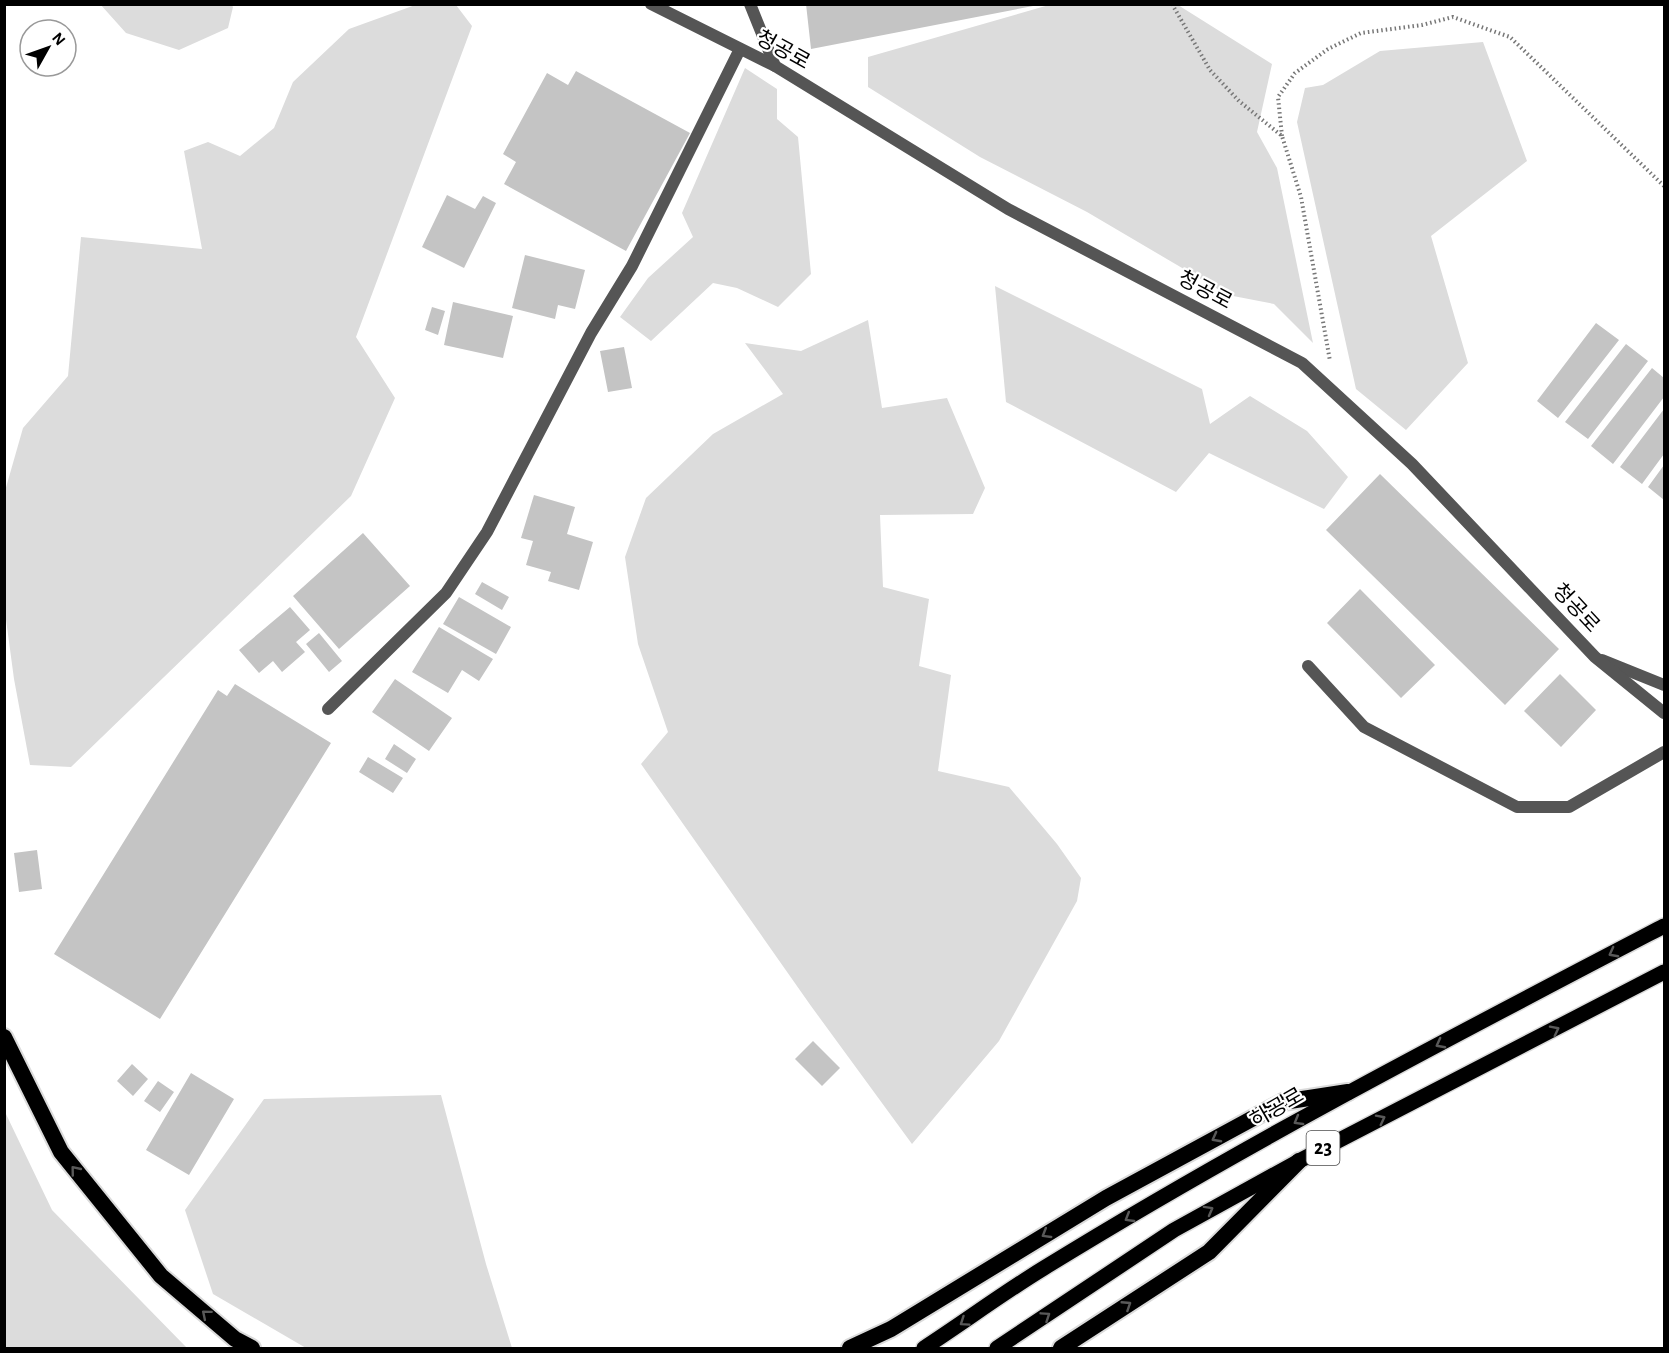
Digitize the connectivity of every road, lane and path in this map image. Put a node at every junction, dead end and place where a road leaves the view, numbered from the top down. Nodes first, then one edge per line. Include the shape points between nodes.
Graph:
1 (651, 4) edge
2 (750, 4) edge
3 (1172, 4) edge
4 (740, 49) junction
5 (775, 66) junction
6 (1282, 136) junction
7 (1665, 186) edge
8 (1335, 393) junction
9 (1595, 657) junction
10 (1308, 666) dead end
11 (1665, 686) edge
12 (328, 709) dead end
13 (1665, 713) edge
14 (1665, 752) edge
15 (1665, 926) edge
16 (1665, 972) edge
17 (4, 1037) edge
18 (1348, 1092) junction
19 (1299, 1161) junction
20 (891, 1329) junction
21 (252, 1348) edge
22 (850, 1348) edge
23 (863, 1348) edge
24 (924, 1348) edge
25 (997, 1348) edge
26 (1061, 1348) edge

1 - 4 street, 청공로
2 - 5 street
3 - 6 path via 1210,70 1239,101
4 - 5 street, 청공로
4 - 12 street via 632,266 591,333 487,532 446,593
5 - 8 street, 청공로 via 1008,209 1302,363
6 - 7 path via 1278,97 1296,73 1328,49 1361,33 1453,17 1510,37
6 - 8 path via 1301,197
8 - 9 street, 청공로 via 1412,464
9 - 11 street
9 - 13 street, 청공로
10 - 14 street via 1364,727 1517,807 1569,807
15 -> 18 main road, 하공로 / 23
19 -> 16 main road, 23
21 -> 17 highway via 161,1276 61,1152
18 -> 20 highway via 1283,1102 1107,1198
18 -> 24 main road, 하공로 / 23 via 1043,1269
25 -> 19 main road, 23 via 1174,1230
26 -> 19 highway via 1209,1252
20 - 22 highway
20 - 23 highway

